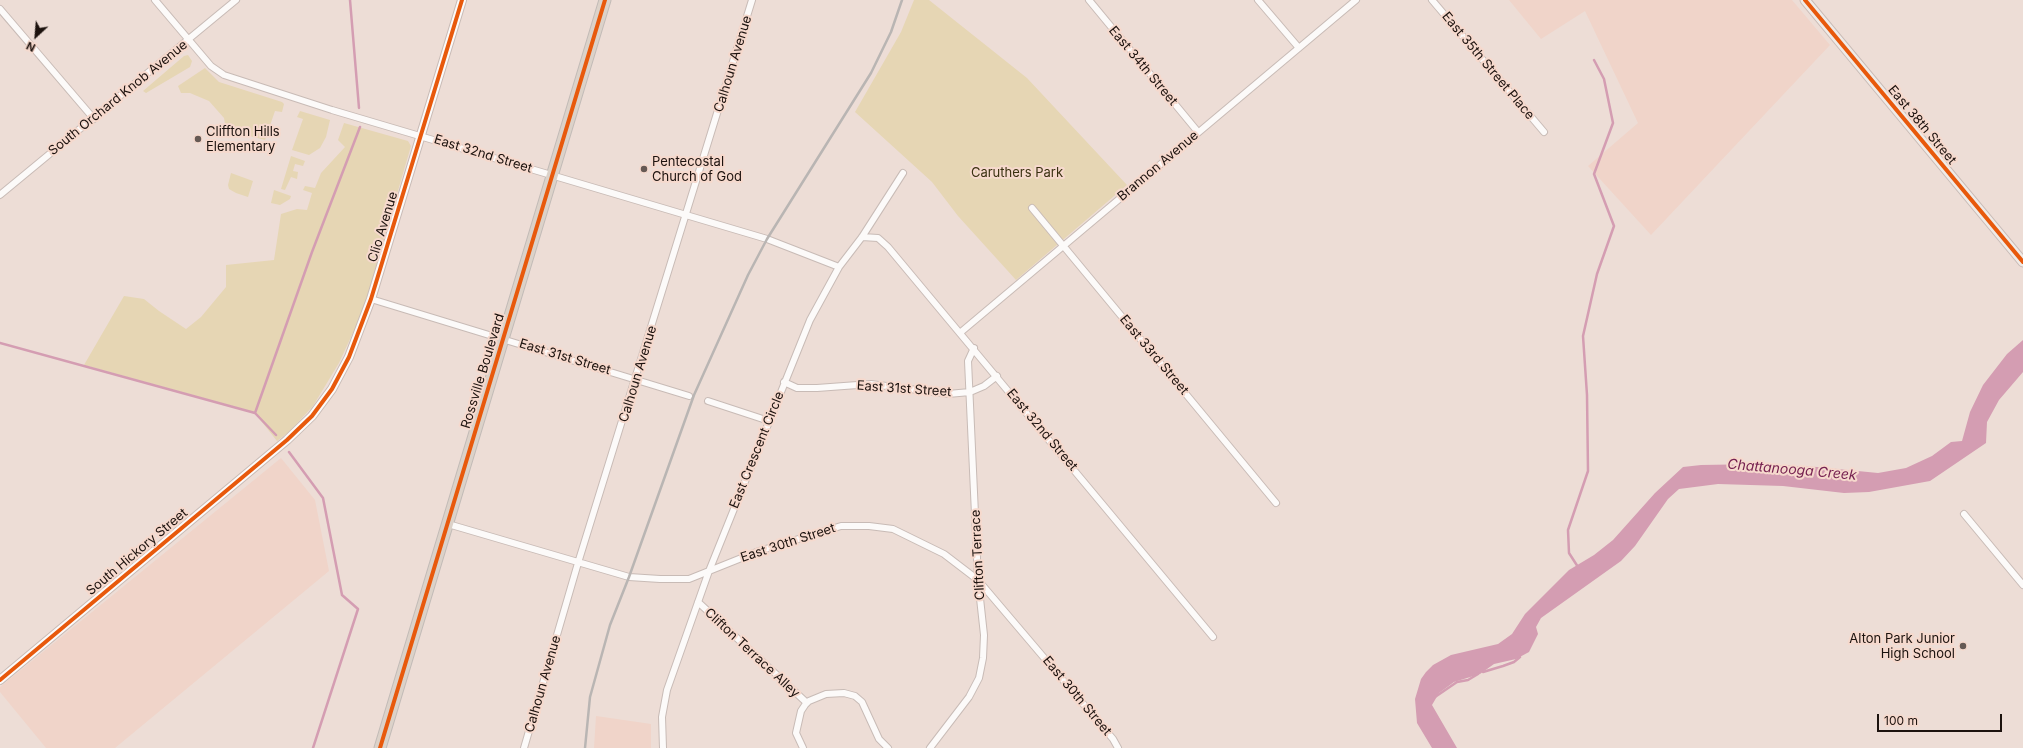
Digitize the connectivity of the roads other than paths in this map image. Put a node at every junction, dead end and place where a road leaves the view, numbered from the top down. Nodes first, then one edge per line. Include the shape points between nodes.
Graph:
1 (155, 0) edge
2 (236, 0) edge
3 (462, 0) edge
4 (605, 0) edge
5 (752, 0) edge
6 (1088, 0) edge
7 (1258, 0) edge
8 (1356, 0) edge
9 (1432, 0) edge
10 (1805, 0) edge
11 (0, 9) edge
12 (189, 40) junction
13 (1299, 48) junction
14 (94, 119) junction
15 (1198, 132) junction
16 (1544, 132) dead end
17 (420, 136) junction
18 (903, 173) dead end
19 (552, 175) junction
20 (0, 195) edge
21 (1032, 208) dead end
22 (688, 215) junction
23 (862, 237) junction
24 (1063, 245) junction
25 (2023, 262) edge
26 (840, 267) junction
27 (371, 299) junction
28 (961, 332) junction
29 (504, 339) junction
30 (974, 348) junction
31 (997, 376) junction
32 (636, 379) junction
33 (784, 382) junction
34 (970, 392) junction
35 (689, 396) dead end
36 (708, 401) dead end
37 (769, 421) junction
38 (287, 440) joint
39 (1276, 503) dead end
40 (1964, 514) dead end
41 (448, 524) junction
42 (578, 563) junction
43 (709, 571) junction
44 (978, 580) junction
45 (2023, 585) edge
46 (698, 602) junction
47 (1213, 637) dead end
48 (0, 680) edge
49 (807, 703) junction
50 (380, 748) edge
51 (524, 748) edge
52 (663, 748) edge
53 (803, 748) edge
54 (888, 748) edge
55 (930, 748) edge
56 (1118, 748) edge

1 - 12 street, East 32nd Street
2 - 12 street, South Orchard Knob Avenue
3 - 17 street, Clio Avenue
4 - 19 highway, Rossville Boulevard
5 - 22 street, Calhoun Avenue
6 - 15 street, East 34th Street
7 - 13 street
8 - 13 street, Brannon Avenue
9 - 16 street, East 35th Street Place
10 - 25 main road, East 38th Street
11 - 14 street
12 - 14 street, South Orchard Knob Avenue
12 - 17 street, East 32nd Street via 211,66 224,75
13 - 15 street, Brannon Avenue
14 - 20 street, South Orchard Knob Avenue
15 - 24 street, Brannon Avenue
17 - 19 street, East 32nd Street
17 - 27 street, Clio Avenue
18 - 23 street, East Crescent Circle
19 - 22 street, East 32nd Street
19 - 29 highway, Rossville Boulevard
21 - 24 street, East 33rd Street
22 - 26 street, East 32nd Street via 767,239
22 - 32 street, Calhoun Avenue
23 - 26 street, East Crescent Circle
23 - 28 street, East 32nd Street via 878,238 888,247
24 - 28 street, Brannon Avenue
24 - 39 street, East 33rd Street
26 - 33 street, East Crescent Circle via 810,320
27 - 29 street, East 31st Street
27 - 38 street, Clio Avenue via 349,357 332,389 312,416
28 - 30 street, East 32nd Street
29 - 32 street, East 31st Street
29 - 41 highway, Rossville Boulevard
30 - 31 street, East 32nd Street
30 - 34 street, Clifton Terrace via 968,361
31 - 34 street, East 31st Street
31 - 47 street, East 32nd Street
32 - 35 street, East 31st Street
32 - 42 street, Calhoun Avenue
33 - 34 street, East 31st Street via 796,388 871,384 948,394
33 - 37 street, East Crescent Circle
34 - 44 street, Clifton Terrace
36 - 37 street
37 - 43 street, East Crescent Circle
38 - 48 street, South Hickory Street
40 - 45 street
41 - 42 street, East 30th Street
41 - 50 highway, Rossville Boulevard
42 - 43 street, East 30th Street via 629,577 689,579
42 - 51 street, Calhoun Avenue
43 - 44 street, East 30th Street via 759,551 841,526 869,526 893,529 920,541 944,554
43 - 46 street, East Crescent Circle
44 - 55 street, Clifton Terrace via 984,635 979,678 969,697
44 - 56 street, East 30th Street
46 - 49 street, Clifton Terrace Alley
46 - 52 street, East Crescent Circle via 667,690 662,717
49 - 53 street via 801,711 796,733
49 - 54 street via 826,694 844,693 855,696 862,702 879,739

